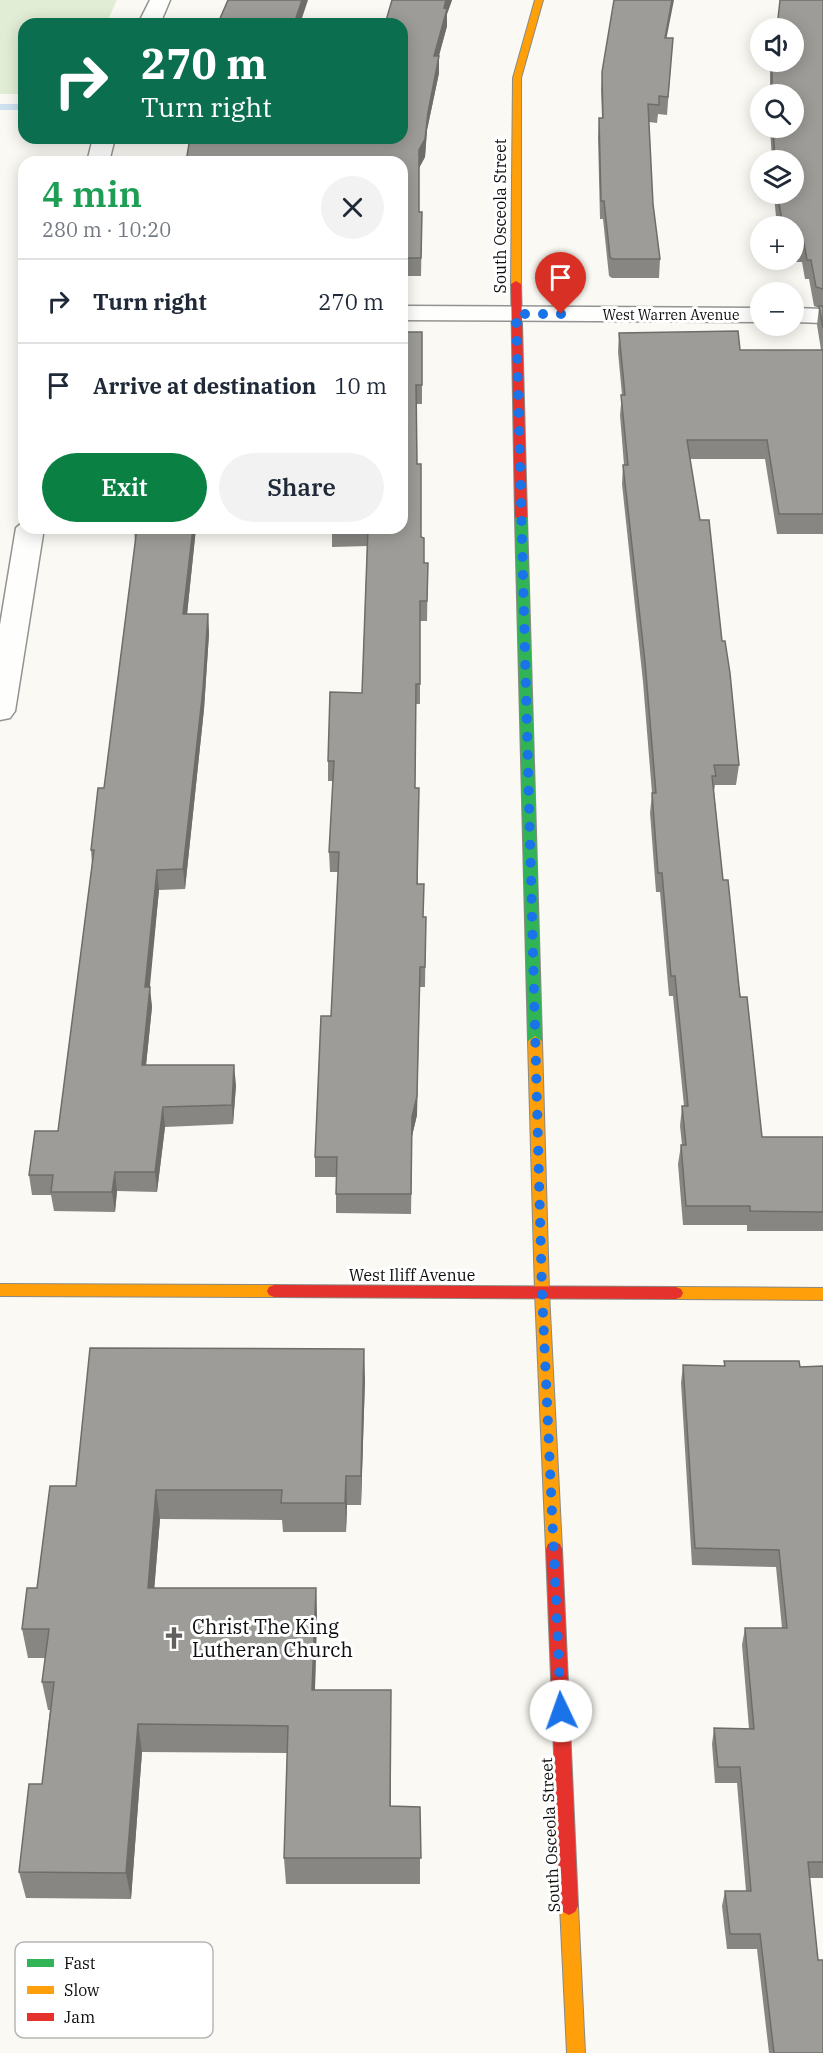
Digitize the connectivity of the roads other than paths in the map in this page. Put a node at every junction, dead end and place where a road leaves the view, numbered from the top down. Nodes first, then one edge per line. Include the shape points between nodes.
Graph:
1 (160, 0) edge
2 (539, 0) edge
3 (152, 18) edge
4 (408, 313) edge
5 (516, 314) junction
6 (750, 315) edge
7 (804, 315) edge
8 (823, 316) edge
9 (29, 534) edge
10 (0, 711) edge
11 (0, 1290) edge
12 (542, 1292) junction
13 (823, 1294) edge
14 (576, 2053) edge

1 - 3 street
2 - 5 street, South Osceola Street via 517,78
4 - 5 street, West Warren Avenue
5 - 6 street, West Warren Avenue
5 - 12 street, South Osceola Street
7 - 8 street
9 - 10 street
11 - 12 street, West Iliff Avenue
12 - 13 street, West Iliff Avenue
12 - 14 street, South Osceola Street

